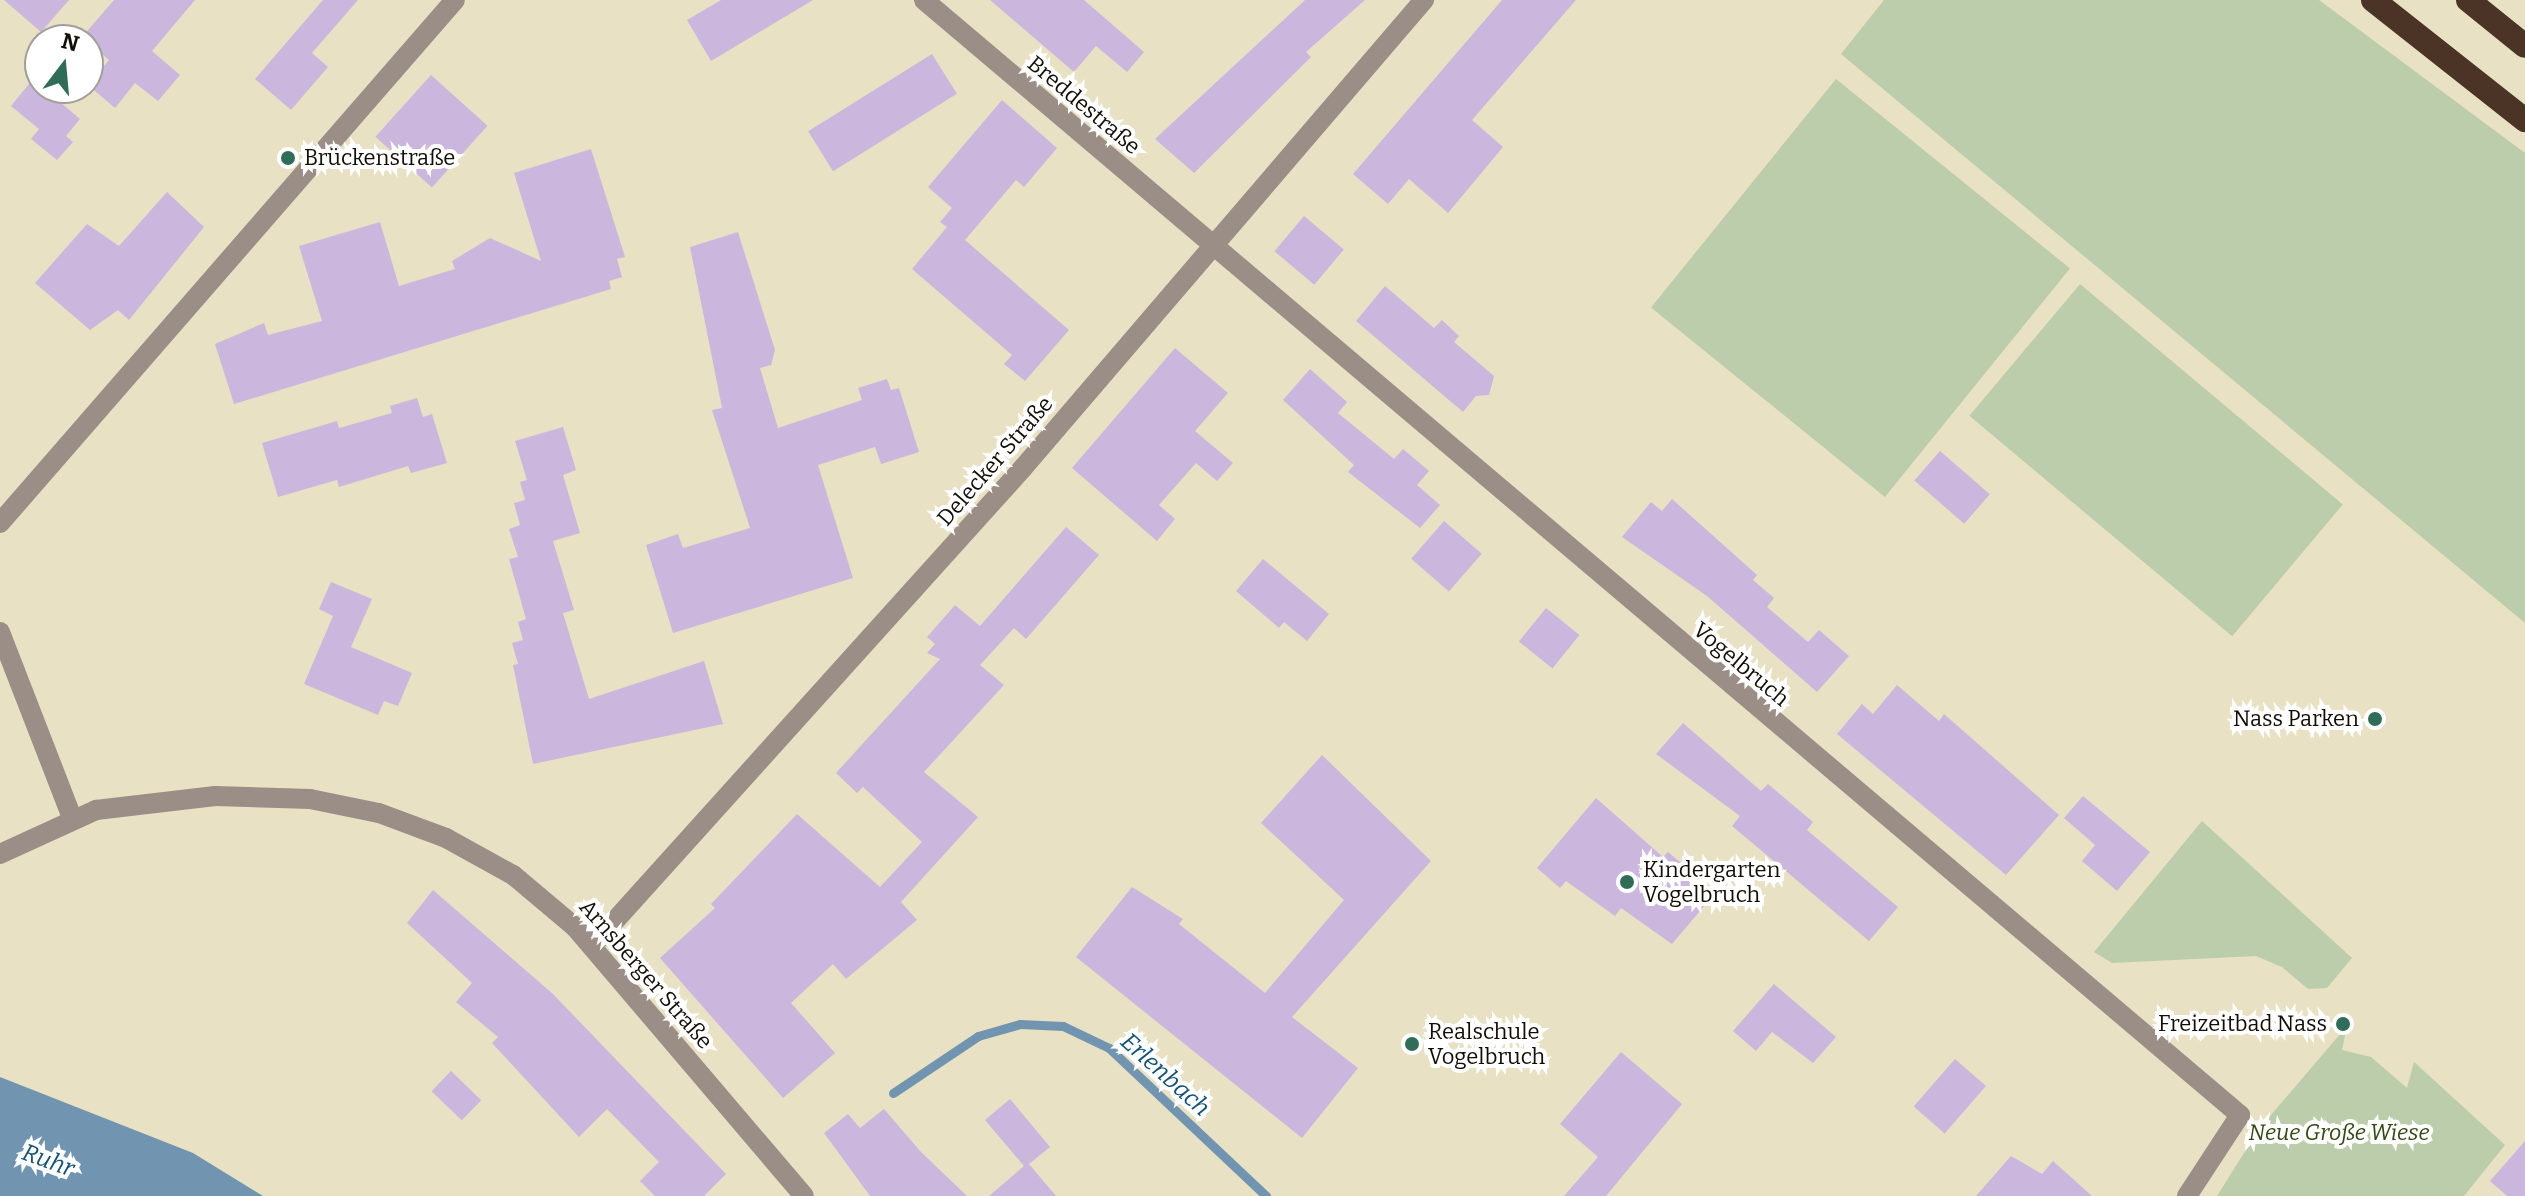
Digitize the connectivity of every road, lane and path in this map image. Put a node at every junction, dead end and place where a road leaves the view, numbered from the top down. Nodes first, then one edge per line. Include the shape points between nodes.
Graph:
1 (455, 0) edge
2 (924, 0) edge
3 (1424, 0) edge
4 (2373, 0) edge
5 (2468, 0) edge
6 (2525, 46) edge
7 (2525, 120) edge
8 (1214, 246) junction
9 (0, 523) edge
10 (0, 632) edge
11 (72, 818) junction
12 (0, 854) edge
13 (593, 945) junction
14 (804, 1196) edge
15 (2187, 1196) edge

1 - 9 street
2 - 8 street, Breddestraße
3 - 8 street, Delecker Straße
4 - 7 highway
5 - 6 highway
8 - 13 street, Delecker Straße
8 - 15 street, Vogelbruch via 2240,1115
10 - 11 street
11 - 12 street, Arnsberger Straße
11 - 13 street, Arnsberger Straße via 147,802 264,795 379,813 482,856 535,891
13 - 14 street, Arnsberger Straße

